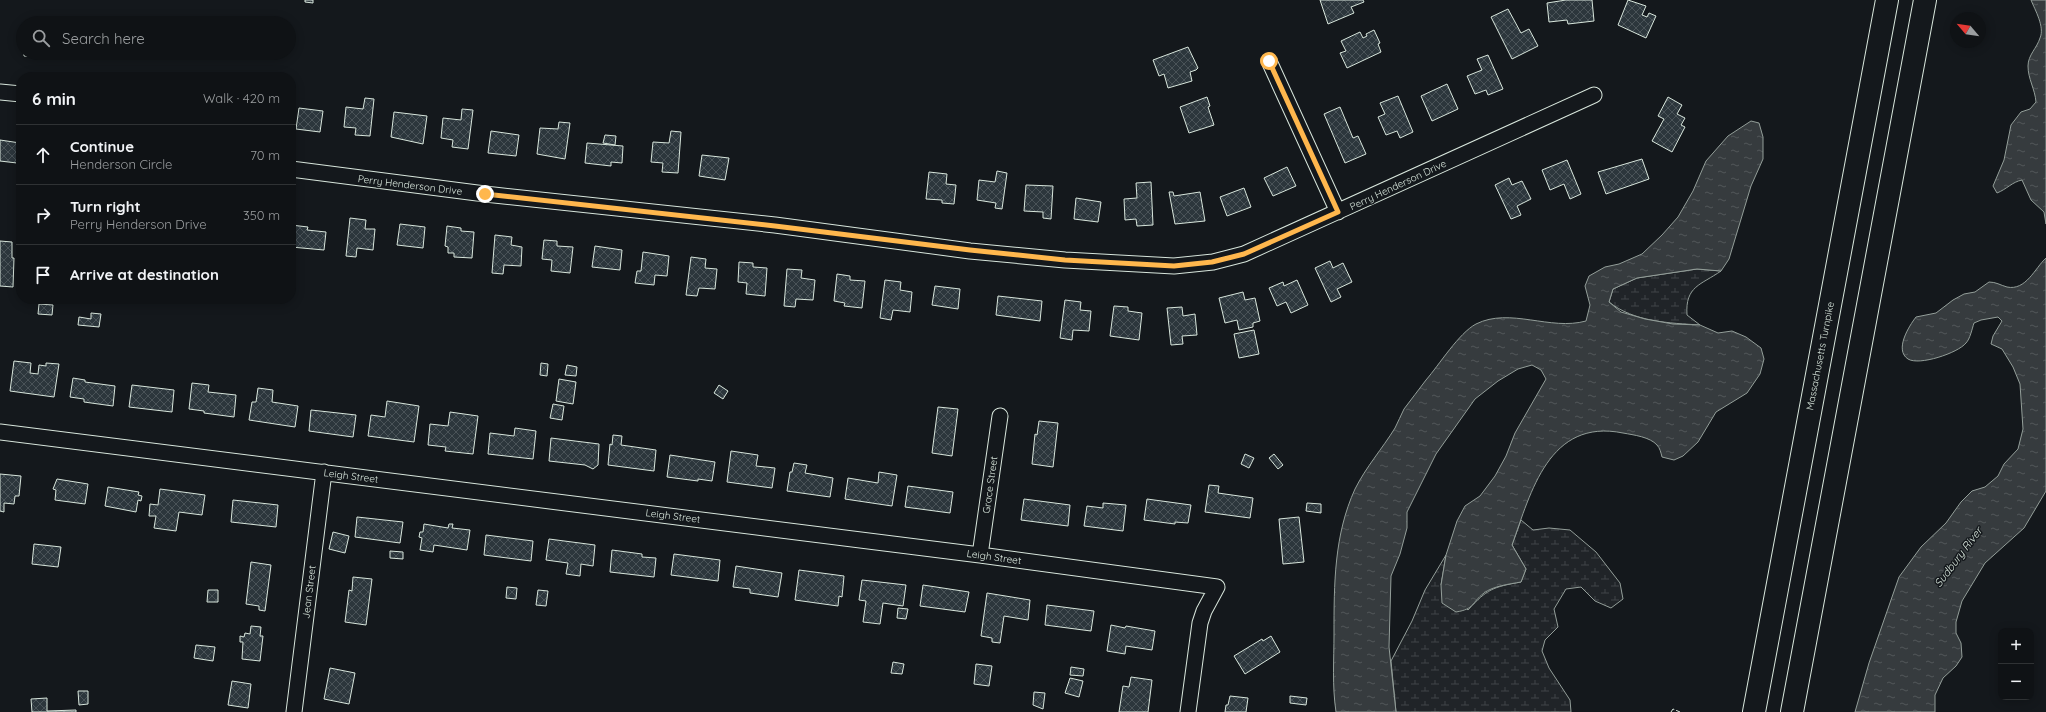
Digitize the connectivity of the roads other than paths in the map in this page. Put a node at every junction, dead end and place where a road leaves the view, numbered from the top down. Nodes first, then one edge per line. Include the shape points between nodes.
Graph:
1 (1887, 0) edge
2 (1925, 0) edge
3 (1269, 61) dead end
4 (0, 92) edge
5 (16, 94) edge
6 (1594, 95) dead end
7 (296, 171) edge
8 (1338, 212) junction
9 (1000, 416) dead end
10 (0, 432) edge
11 (324, 472) junction
12 (980, 555) junction
13 (1768, 635) junction
14 (294, 712) edge
15 (1188, 712) edge
16 (1742, 712) edge
17 (1754, 712) edge
18 (1792, 712) edge

1 - 13 highway, Massachusetts Turnpike
2 - 18 highway
3 - 8 street
4 - 5 street
6 - 8 street, Perry Henderson Drive
7 - 8 street, Perry Henderson Drive via 970,250 1138,266 1212,262 1244,254
9 - 12 street, Grace Street
10 - 11 street, Leigh Street
11 - 12 street, Leigh Street
11 - 14 street, Jean Street
12 - 15 street, Leigh Street via 1217,587 1200,623
13 - 16 highway
13 - 17 highway, Massachusetts Turnpike

